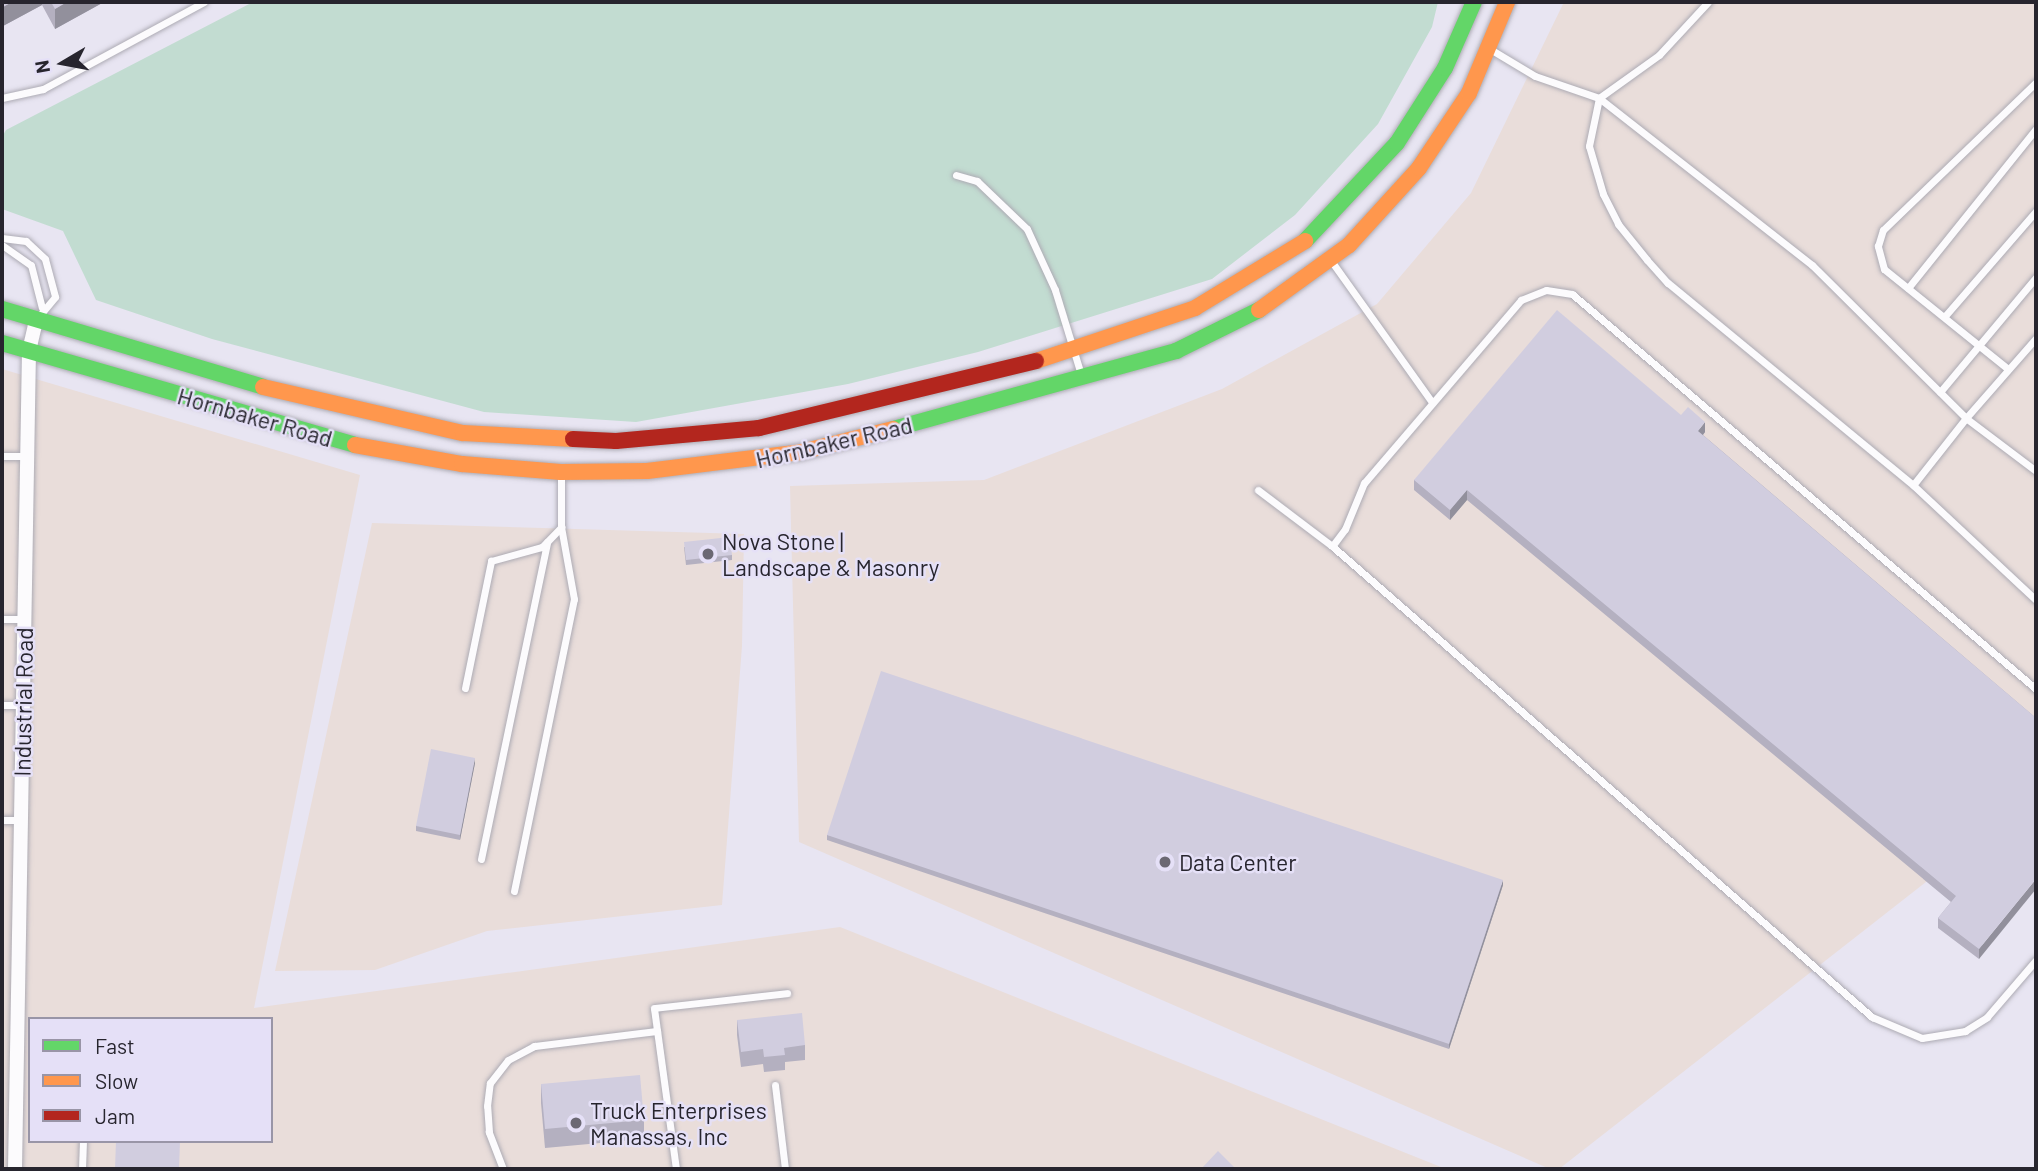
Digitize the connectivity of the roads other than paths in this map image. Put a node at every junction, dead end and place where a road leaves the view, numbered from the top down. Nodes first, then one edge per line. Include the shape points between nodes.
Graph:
1 (204, 2) edge
2 (1474, 2) edge
3 (1507, 2) edge
4 (1708, 2) edge
5 (1490, 49) junction
6 (2036, 82) edge
7 (2, 98) edge
8 (1599, 98) junction
9 (2036, 129) edge
10 (956, 175) dead end
11 (2036, 211) edge
12 (2, 238) edge
13 (2, 245) edge
14 (1331, 261) junction
15 (2036, 277) edge
16 (1908, 288) junction
17 (2, 309) edge
18 (39, 314) junction
19 (1945, 316) junction
20 (2036, 338) edge
21 (2, 343) edge
22 (1981, 343) junction
23 (29, 351) junction
24 (1074, 352) junction
25 (2008, 369) junction
26 (1082, 379) junction
27 (1940, 392) junction
28 (1431, 401) junction
29 (1966, 418) junction
30 (2, 456) edge
31 (28, 456) junction
32 (2036, 471) edge
33 (561, 472) junction
34 (1913, 485) junction
35 (1258, 490) dead end
36 (561, 527) junction
37 (547, 542) junction
38 (1332, 546) junction
39 (2036, 600) edge
40 (2, 619) edge
41 (24, 619) junction
42 (464, 688) dead end
43 (2036, 689) edge
44 (2, 705) edge
45 (23, 705) junction
46 (2, 820) edge
47 (21, 820) junction
48 (481, 859) dead end
49 (514, 891) dead end
50 (2036, 960) edge
51 (788, 993) dead end
52 (657, 1031) junction
53 (775, 1085) dead end
54 (23, 1122) edge
55 (83, 1143) edge
56 (15, 1169) edge
57 (82, 1169) edge
58 (503, 1169) edge
59 (676, 1169) edge
60 (785, 1169) edge

1 - 7 lane via 43,89
2 - 24 main road, Hornbaker Road via 1445,68 1397,143 1359,190 1307,239 1195,308
3 - 5 main road, Hornbaker Road
4 - 8 lane via 1659,55
5 - 8 lane via 1535,76
5 - 14 main road, Hornbaker Road via 1469,93 1419,168 1375,220
6 - 16 lane via 1883,230 1879,261
8 - 27 lane via 1812,265
8 - 34 lane via 1589,146 1603,194 1618,224 1647,260 1668,283
9 - 16 lane
10 - 24 lane via 978,181 1027,229 1055,290
11 - 19 lane
12 - 18 lane via 26,241 45,259 55,297
13 - 18 lane via 31,265
14 - 26 main road, Hornbaker Road via 1276,302 1227,329 1176,351
14 - 28 lane
15 - 22 lane
16 - 19 lane
17 - 18 main road, Hornbaker Road
18 - 23 street, Industrial Road
18 - 24 main road, Hornbaker Road via 385,420 463,433 565,440 671,439 759,428
19 - 22 lane
20 - 25 lane
21 - 23 main road, Hornbaker Road
22 - 25 lane
22 - 27 lane
23 - 31 street, Industrial Road
23 - 33 main road, Hornbaker Road via 330,439 462,464
24 - 26 lane
25 - 29 lane
26 - 33 main road, Hornbaker Road via 801,452 698,468
27 - 29 lane
28 - 38 lane via 1364,483 1345,529
28 - 43 lane via 1521,300 1546,289 1572,294
29 - 32 lane
29 - 34 lane
30 - 31 lane
31 - 41 street, Industrial Road
33 - 36 lane
34 - 39 lane
35 - 38 lane
36 - 37 lane
36 - 49 lane via 573,599
37 - 42 lane via 491,561
37 - 48 lane
38 - 50 lane via 1872,1017 1922,1038 1965,1031 1987,1017
40 - 41 lane
41 - 45 street, Industrial Road
44 - 45 lane
45 - 47 street, Industrial Road
46 - 47 lane
47 - 54 street, Industrial Road
51 - 52 lane via 654,1008
52 - 58 lane via 534,1046 508,1060 490,1083 487,1106 489,1132
52 - 59 lane
53 - 60 lane
54 - 56 street, Industrial Road
55 - 57 lane

